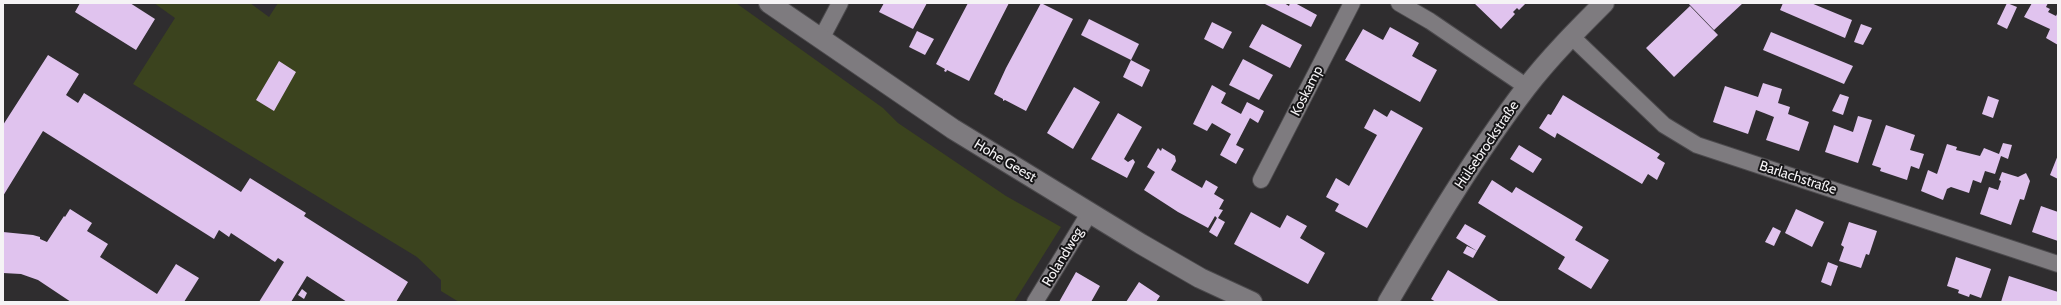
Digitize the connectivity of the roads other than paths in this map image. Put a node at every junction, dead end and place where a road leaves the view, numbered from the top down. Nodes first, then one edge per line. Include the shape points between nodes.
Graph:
1 (769, 3) edge
2 (840, 3) edge
3 (1352, 3) edge
4 (1399, 3) edge
5 (1604, 3) edge
6 (1571, 36) junction
7 (821, 39) junction
8 (1527, 87) junction
9 (1261, 180) dead end
10 (1090, 212) junction
11 (2058, 264) edge
12 (1035, 302) edge
13 (1252, 302) edge
14 (1388, 302) edge

1 - 7 street, Hohe Geest
2 - 7 street
3 - 9 street, Koskamp
4 - 8 street via 1430,20
5 - 6 street, Hülsebrockstraße
6 - 8 street, Hülsebrockstraße
6 - 11 street, Barlachstraße via 1664,125 1697,144
7 - 10 street, Hohe Geest via 953,129
8 - 14 street, Hülsebrockstraße via 1483,147
10 - 12 street, Rolandweg
10 - 13 street, Hohe Geest via 1200,278

